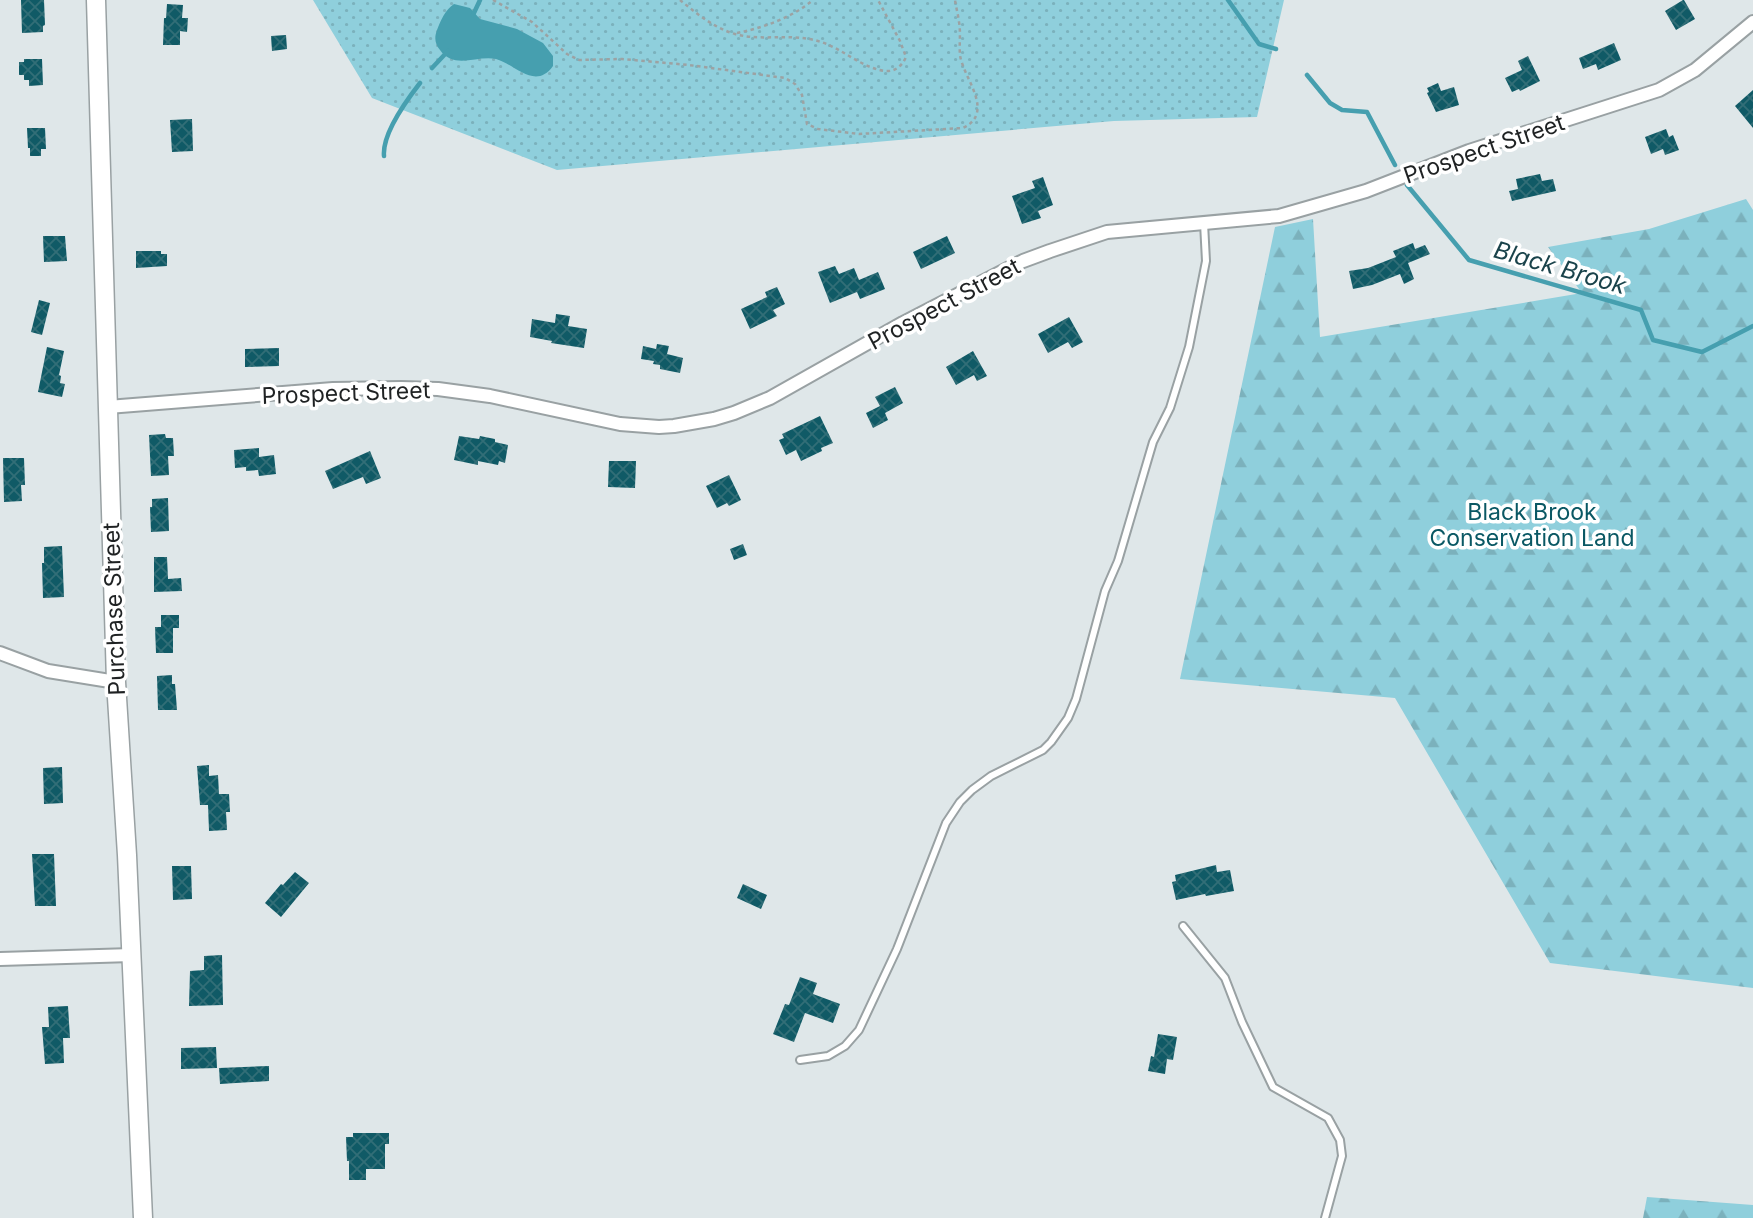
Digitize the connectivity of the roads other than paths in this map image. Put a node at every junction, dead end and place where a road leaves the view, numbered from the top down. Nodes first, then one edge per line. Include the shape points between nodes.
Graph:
1 (96, 0) edge
2 (1753, 22) edge
3 (1204, 223) junction
4 (108, 407) junction
5 (0, 653) edge
6 (116, 682) junction
7 (1183, 926) dead end
8 (132, 955) junction
9 (0, 959) edge
10 (800, 1060) dead end
11 (143, 1218) edge
12 (1325, 1218) edge

1 - 4 street, Purchase Street
2 - 3 street, Prospect Street via 1695,70 1659,90 1469,151 1328,203 1279,216
3 - 4 street, Prospect Street via 1107,232 1023,261 770,398 689,424 620,424 490,396 419,388 333,389
3 - 10 lane via 1206,261 1189,348 1170,408 1153,442 1068,718 1042,750 991,776 960,802 946,823 897,949 859,1030 828,1056
4 - 6 street, Purchase Street
5 - 6 street via 48,671
6 - 8 street, Purchase Street
7 - 12 lane via 1225,978 1273,1087 1328,1118 1340,1140 1342,1156
8 - 9 street
8 - 11 street, Purchase Street

